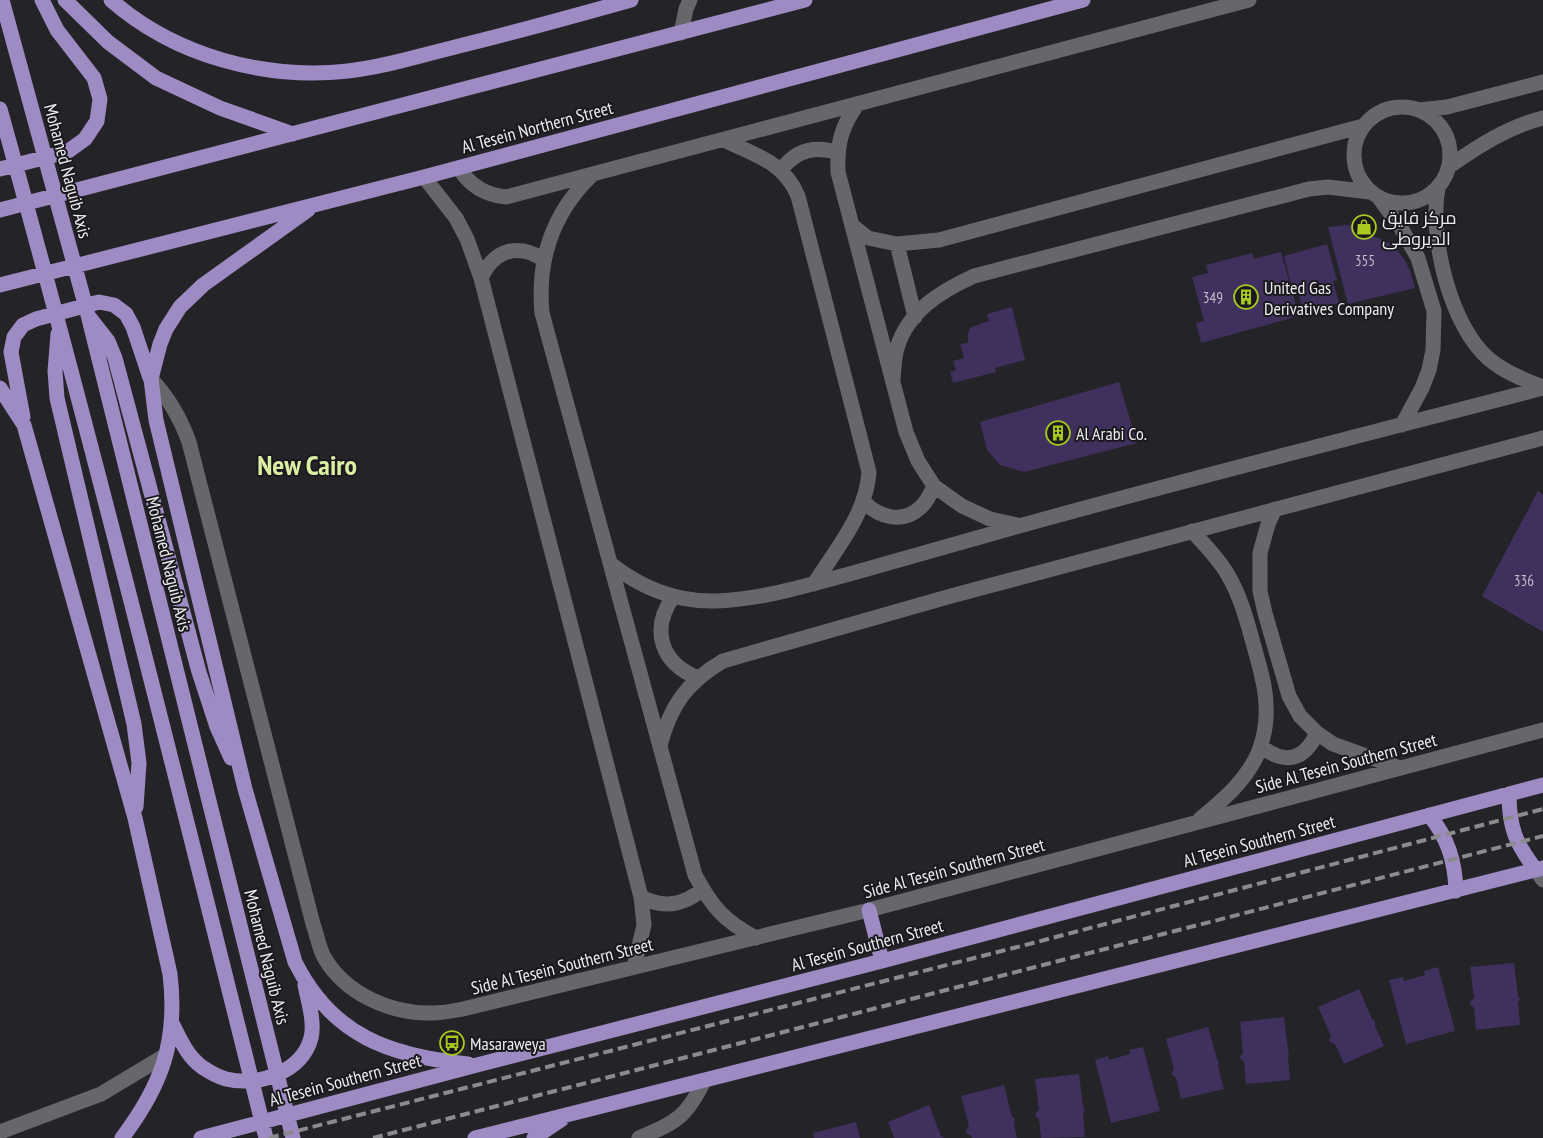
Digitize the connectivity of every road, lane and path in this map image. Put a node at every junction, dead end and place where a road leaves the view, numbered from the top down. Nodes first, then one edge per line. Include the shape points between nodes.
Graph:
1 (2, 0) edge
2 (42, 0) edge
3 (65, 0) edge
4 (111, 0) edge
5 (631, 0) edge
6 (690, 0) edge
7 (805, 0) edge
8 (1082, 0) edge
9 (1249, 0) edge
10 (681, 33) junction
11 (1543, 82) edge
12 (857, 105) junction
13 (0, 109) edge
14 (1419, 110) junction
15 (1543, 118) edge
16 (1363, 126) junction
17 (292, 134) junction
18 (724, 140) junction
19 (838, 153) junction
20 (1450, 166) junction
21 (458, 168) junction
22 (0, 169) edge
23 (781, 170) junction
24 (593, 174) junction
25 (424, 177) junction
26 (1438, 188) junction
27 (1375, 196) junction
28 (315, 204) junction
29 (0, 210) edge
30 (853, 226) junction
31 (896, 244) junction
32 (543, 259) junction
33 (481, 278) junction
34 (0, 285) edge
35 (88, 315) junction
36 (915, 317) junction
37 (59, 323) junction
38 (151, 379) junction
39 (893, 379) junction
40 (0, 388) edge
41 (1543, 388) edge
42 (24, 425) junction
43 (1402, 425) junction
44 (1543, 438) edge
45 (934, 486) junction
46 (864, 502) junction
47 (1275, 509) junction
48 (1021, 526) junction
49 (1192, 531) junction
50 (612, 565) junction
51 (814, 584) junction
52 (673, 597) junction
53 (698, 678) junction
54 (1543, 730) edge
55 (1317, 734) junction
56 (660, 746) junction
57 (1260, 746) junction
58 (1400, 768) junction
59 (1543, 785) edge
60 (245, 789) junction
61 (1509, 794) junction
62 (1429, 815) junction
63 (136, 818) junction
64 (1195, 823) junction
65 (1541, 873) edge
66 (703, 889) junction
67 (1456, 891) junction
68 (641, 898) junction
69 (869, 910) junction
70 (756, 938) junction
71 (882, 961) junction
72 (634, 968) junction
73 (304, 980) junction
74 (172, 1023) junction
75 (166, 1055) junction
76 (476, 1064) junction
77 (704, 1081) junction
78 (570, 1113) junction
79 (0, 1132) edge
80 (122, 1138) edge
81 (201, 1138) edge
82 (266, 1138) edge
83 (293, 1138) edge
84 (475, 1138) edge
85 (534, 1138) edge
86 (639, 1138) edge

1 - 35 main road, Mohamed Naguib Axis
2 - 22 main road via 57,30 94,78 100,99 97,121 85,139 67,152
3 - 17 main road via 108,42 156,78 220,108
4 - 5 main road via 155,32 200,53 271,71 322,73 373,68
6 - 10 street
7 - 10 main road
8 - 21 main road, Al Tesein Northern Street
9 - 12 street
10 - 17 main road
11 - 14 street via 1447,107
12 - 18 street
12 - 19 street via 842,129
13 - 37 main road
14 - 16 street via 1388,108
14 - 20 street via 1431,116 1448,138
15 - 20 street via 1511,129
16 - 27 street via 1355,142 1353,160 1358,178
16 - 31 street via 939,240
17 - 29 main road
18 - 23 street
18 - 24 street
19 - 23 street via 811,149 794,156
19 - 30 street via 838,172
20 - 26 street
21 - 24 street via 479,190 506,197
21 - 25 main road, Al Tesein Northern Street
23 - 46 street via 798,196 869,472
24 - 32 street via 561,213
25 - 28 main road, Al Tesein Northern Street
25 - 33 street via 456,218
26 - 27 street via 1426,198 1411,203 1395,204
26 - 41 street via 1435,220 1440,254 1462,325 1488,359
27 - 36 street via 1328,188 1309,189 974,276 947,288
27 - 43 street via 1401,228 1418,258 1434,311 1429,370
28 - 34 main road, Al Tesein Northern Street
28 - 38 main road via 203,285 180,308 166,329
30 - 31 street via 868,238
30 - 39 street
31 - 36 street
32 - 33 street via 524,250 512,250 493,260
32 - 50 street via 542,313
33 - 68 street
35 - 60 main road via 108,341 115,358 199,672 217,727
35 - 83 main road, Mohamed Naguib Axis
36 - 39 street via 905,328 897,349
37 - 63 main road via 55,371 57,398 134,724 139,763
37 - 82 main road
38 - 42 main road via 133,327 126,314 114,305 99,302 36,319 23,326 14,337 11,352
38 - 60 main road via 156,420
38 - 72 street, Side Al Tesein Southern Street via 174,408 188,442 313,924 324,957 345,983 372,1001 402,1010 432,1013 463,1009
39 - 45 street via 906,432 918,461
40 - 42 main road
41 - 43 street
42 - 63 main road
43 - 48 street
44 - 47 street
45 - 46 street via 923,506 904,517 882,515
45 - 48 street via 962,506 990,519
46 - 51 street
47 - 49 street
47 - 55 street via 1263,539 1260,591 1289,696 1300,716
48 - 51 street
49 - 53 street via 722,661
49 - 57 street via 1219,561 1242,605 1264,685 1265,730
50 - 52 street via 640,584
50 - 56 street
51 - 52 street via 716,602
52 - 53 street via 663,614 663,644 680,669
53 - 56 street via 670,714
54 - 58 street, Side Al Tesein Southern Street
55 - 57 street via 1311,746 1300,755 1286,758 1272,755
55 - 58 street via 1333,744
56 - 66 street via 695,875
57 - 64 street via 1235,789
58 - 64 street, Side Al Tesein Southern Street
59 - 61 main road, Al Tesein Southern Street
60 - 73 main road via 288,942
61 - 62 main road, Al Tesein Southern Street
61 - 65 main road via 1514,834 1523,854
62 - 67 main road via 1447,842
62 - 71 main road, Al Tesein Southern Street
63 - 74 main road via 170,974
64 - 69 street, Side Al Tesein Southern Street
65 - 67 main road
66 - 68 street via 678,904 659,904
66 - 70 street via 735,927
67 - 77 main road
68 - 72 street via 644,925
69 - 70 street, Side Al Tesein Southern Street
69 - 71 main road
70 - 72 street, Side Al Tesein Southern Street
71 - 76 main road, Al Tesein Southern Street
73 - 74 main road via 311,1037 304,1054 290,1068 270,1077 247,1081 225,1079 202,1066 184,1047
73 - 76 main road via 324,1006 349,1028 378,1044 433,1060
74 - 75 main road
75 - 79 street via 101,1094
75 - 80 main road via 156,1085
76 - 81 main road, Al Tesein Southern Street
77 - 78 main road
77 - 86 street via 693,1103 680,1118
78 - 84 main road
78 - 85 main road

